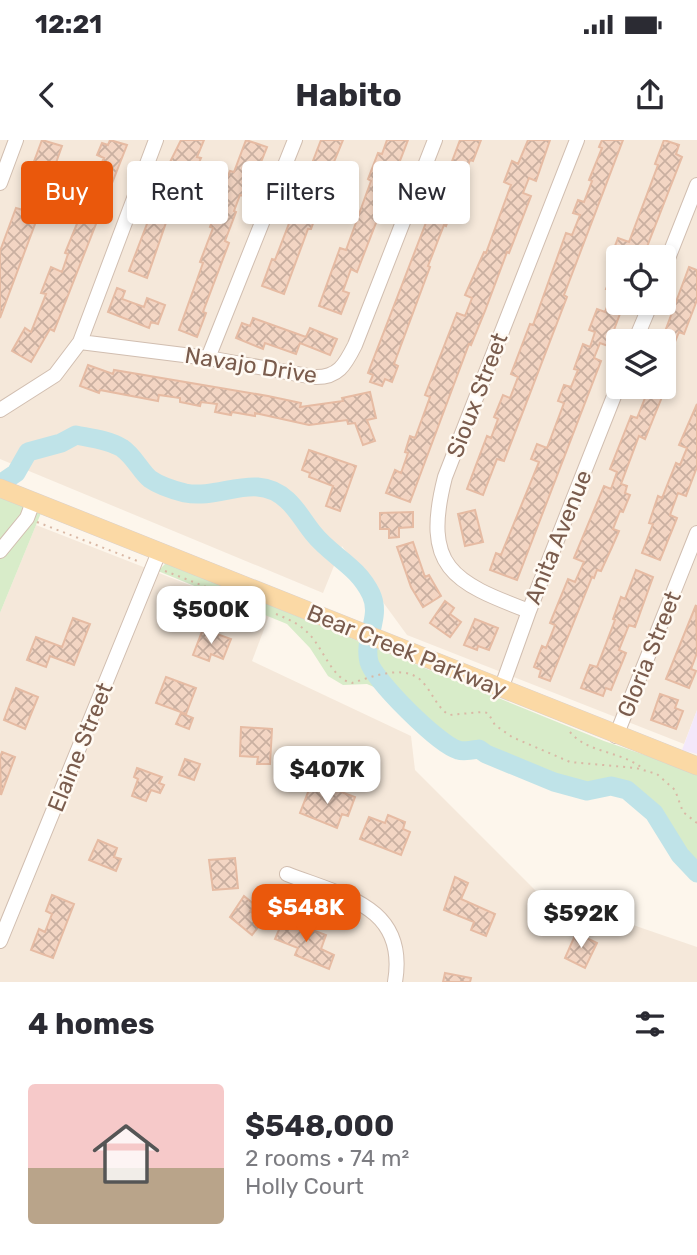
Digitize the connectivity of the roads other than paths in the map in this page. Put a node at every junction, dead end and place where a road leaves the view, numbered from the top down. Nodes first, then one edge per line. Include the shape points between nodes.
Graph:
1 (16, 140) edge
2 (156, 140) edge
3 (295, 140) edge
4 (435, 140) edge
5 (577, 140) edge
6 (0, 183) edge
7 (697, 186) edge
8 (673, 245) edge
9 (80, 342) junction
10 (208, 358) junction
11 (613, 399) edge
12 (0, 410) edge
13 (6, 490) edge
14 (30, 510) junction
15 (697, 533) edge
16 (0, 551) edge
17 (157, 559) junction
18 (529, 611) junction
19 (501, 689) junction
20 (617, 736) junction
21 (697, 766) edge
22 (287, 874) dead end
23 (0, 942) edge
24 (395, 982) edge

1 - 6 street
2 - 9 street
3 - 10 street
4 - 10 street, Navajo Drive via 355,345 341,368 327,378
5 - 18 street, Sioux Street via 445,477 439,506 441,553 453,573 482,592
7 - 8 street
9 - 10 street, Navajo Drive
9 - 12 street via 55,375
11 - 18 street, Anita Avenue
13 - 14 main road, Bear Creek Parkway
14 - 16 street
14 - 17 main road, Bear Creek Parkway
15 - 20 street, Gloria Street
17 - 19 main road, Bear Creek Parkway via 328,619
17 - 23 street, Elaine Street
18 - 19 street, Anita Avenue
19 - 20 main road, Bear Creek Parkway
20 - 21 main road, Bear Creek Parkway
22 - 24 street via 354,900 381,918 397,949

